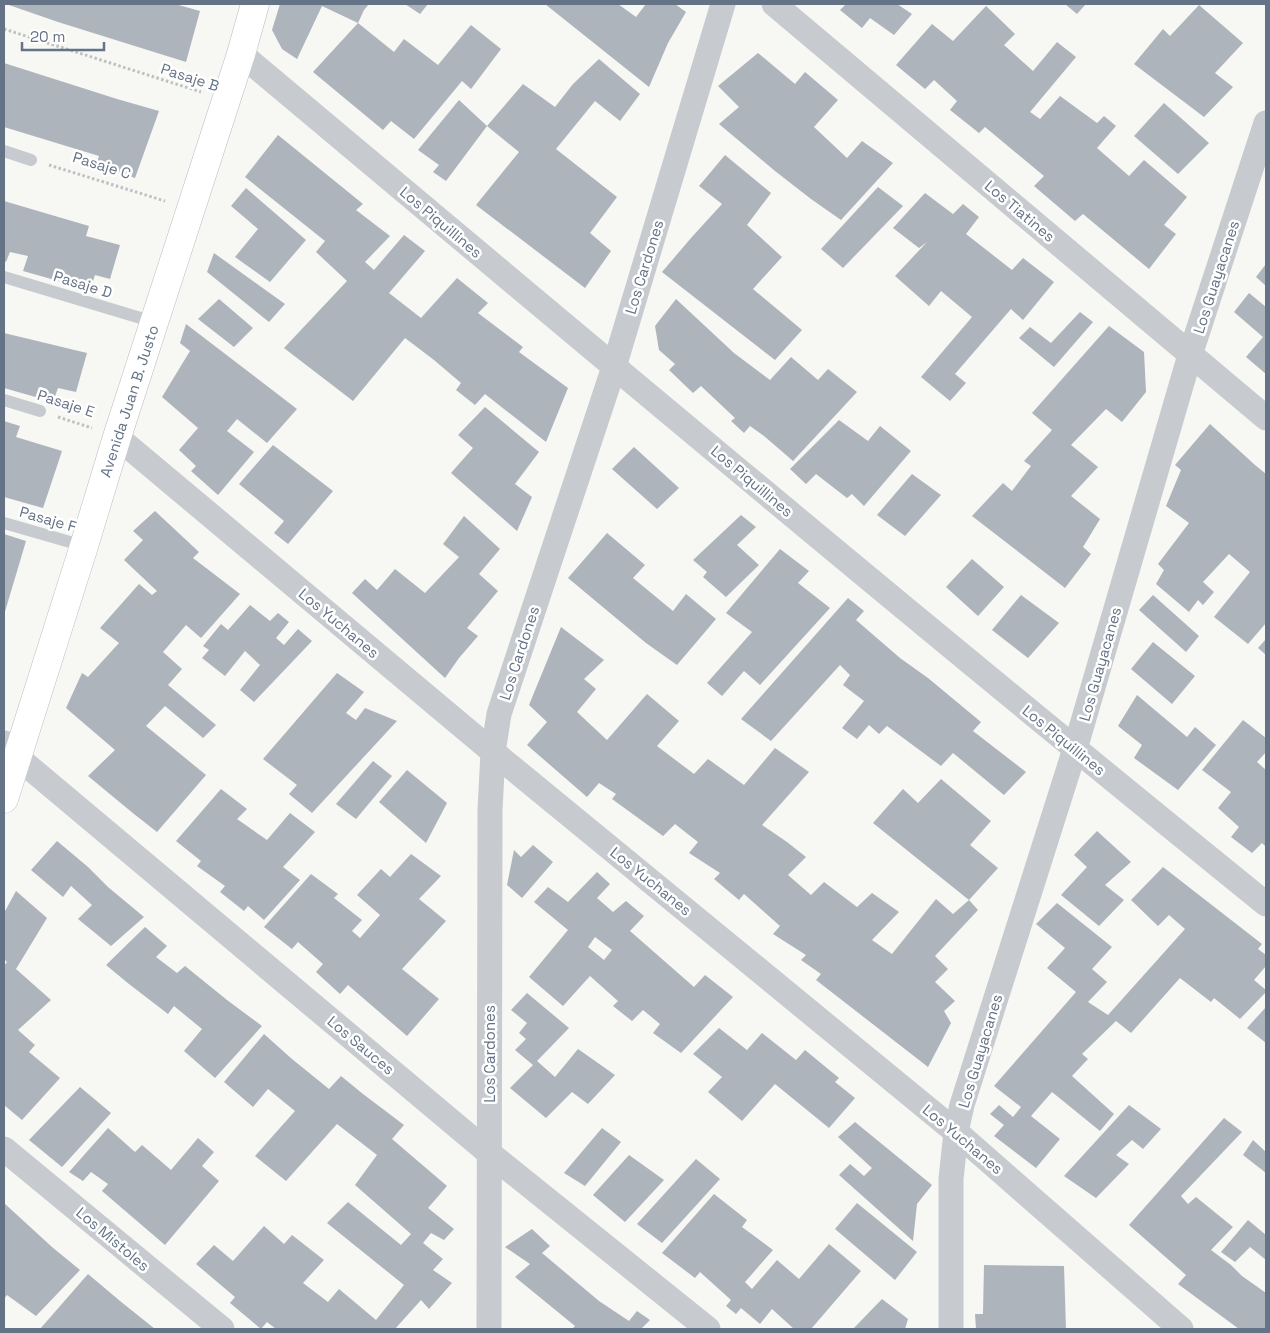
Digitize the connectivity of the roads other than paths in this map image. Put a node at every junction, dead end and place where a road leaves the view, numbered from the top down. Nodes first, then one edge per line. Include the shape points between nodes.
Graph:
1 (255, 4) edge
2 (723, 4) edge
3 (774, 4) edge
4 (241, 54) junction
5 (1266, 123) edge
6 (4, 151) edge
7 (31, 160) road end
8 (4, 277) edge
9 (154, 322) junction
10 (1190, 355) junction
11 (614, 367) junction
12 (4, 400) edge
13 (40, 411) road end
14 (1266, 418) edge
15 (117, 437) junction
16 (4, 523) edge
17 (84, 546) junction
18 (1075, 749) junction
19 (493, 752) junction
20 (8, 771) edge
21 (1266, 904) edge
22 (956, 1132) junction
23 (4, 1149) edge
24 (489, 1153) junction
25 (222, 1329) edge
26 (489, 1329) edge
27 (708, 1329) edge
28 (951, 1329) edge
29 (1181, 1329) edge

1 - 4 street, Avenida Juan B. Justo
2 - 11 street, Los Cardones
3 - 10 street, Los Tiatines
4 - 9 street, Avenida Juan B. Justo
4 - 11 street, Los Piquillines
5 - 10 street, Los Guayacanes
6 - 7 lane
8 - 9 lane, Pasaje D
9 - 15 street, Avenida Juan B. Justo
10 - 14 street, Los Tiatines
10 - 18 street, Los Guayacanes
11 - 18 street, Los Piquillines
11 - 19 street, Los Cardones via 499,714
12 - 13 lane, Pasaje E
15 - 17 street, Avenida Juan B. Justo
15 - 19 street, Los Yuchanes
16 - 17 lane, Pasaje F
17 - 20 street, Avenida Juan B. Justo
18 - 21 street, Los Piquillines
18 - 22 street, Los Guayacanes
19 - 22 street, Los Yuchanes
19 - 24 street, Los Cardones
20 - 24 street, Los Sauces
22 - 28 street, Los Guayacanes via 951,1179
22 - 29 street, Los Yuchanes
23 - 25 street, Los Mistoles
24 - 26 street, Los Cardones
24 - 27 street, Los Sauces

